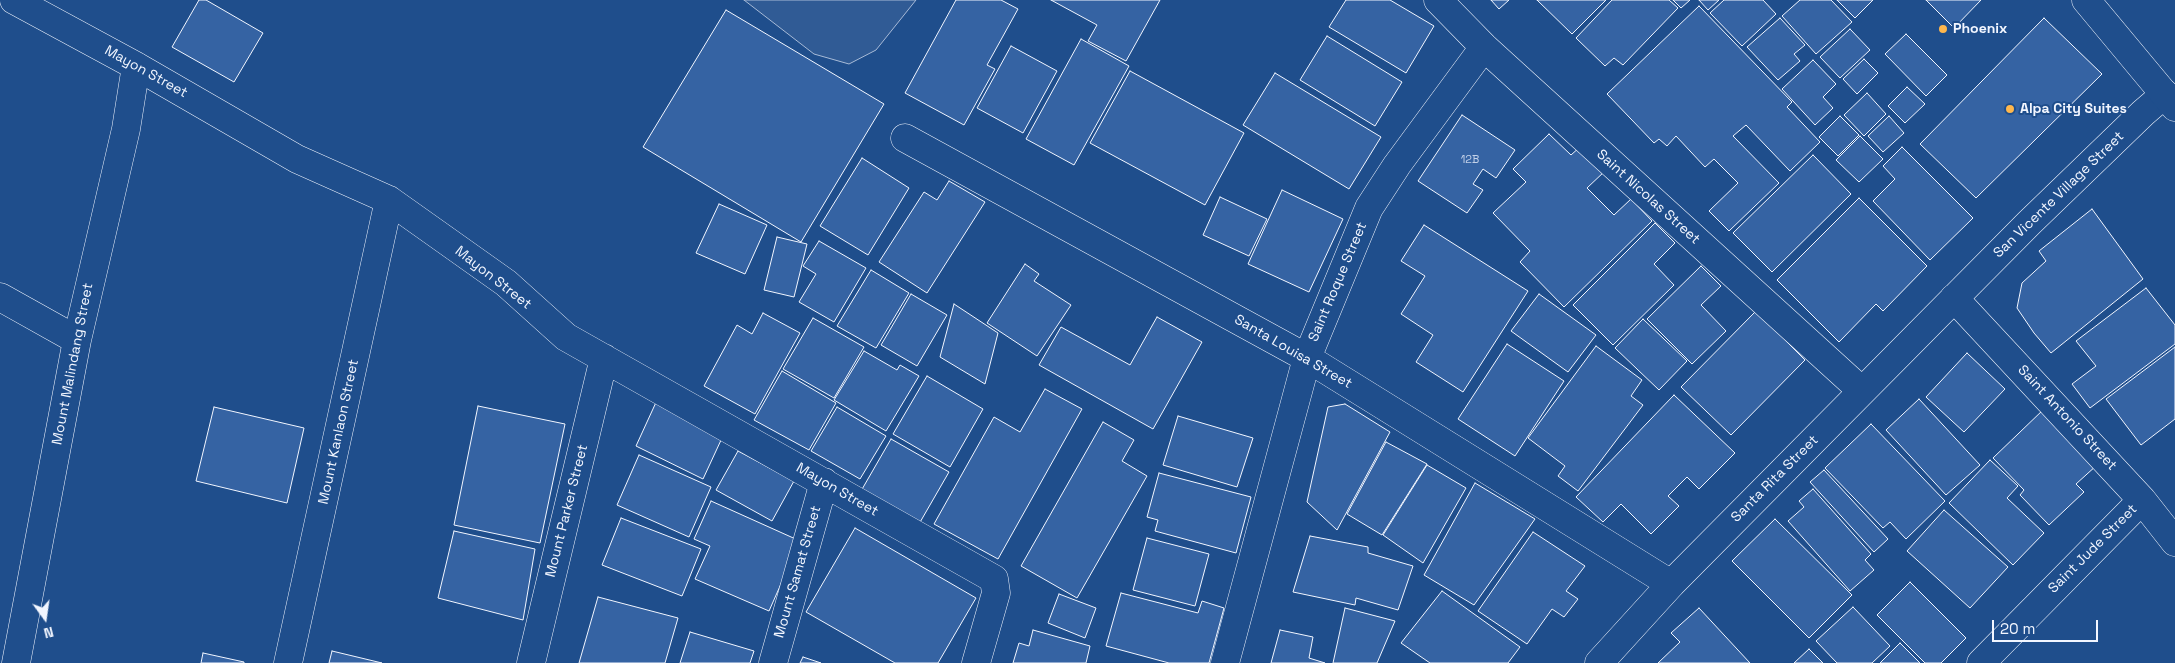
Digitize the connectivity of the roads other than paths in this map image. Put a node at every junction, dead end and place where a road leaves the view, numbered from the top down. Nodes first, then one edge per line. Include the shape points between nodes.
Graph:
1 (14, 0) edge
2 (1438, 0) edge
3 (2086, 0) edge
4 (1484, 47) junction
5 (136, 66) junction
6 (2172, 96) edge
7 (905, 138) dead end
8 (389, 200) junction
9 (0, 297) edge
10 (1954, 298) junction
11 (77, 340) junction
12 (604, 358) junction
13 (1307, 358) junction
14 (1862, 391) junction
15 (824, 482) junction
16 (2142, 500) junction
17 (2175, 542) edge
18 (1671, 584) junction
19 (16, 663) edge
20 (288, 663) edge
21 (530, 663) edge
22 (773, 663) edge
23 (976, 663) edge
24 (1225, 663) edge
25 (1600, 663) edge
26 (1981, 663) edge

1 - 5 street, Mayon Street
2 - 4 street, Saint Nicolas Street
3 - 6 street
4 - 13 street, Saint Roque Street via 1369,208
4 - 14 street, Saint Nicolas Street
5 - 8 street, Mayon Street via 297,159
5 - 11 street, Mount Malindang Street via 126,129
6 - 10 street, San Vicente Village Street via 2143,113
7 - 13 street, Santa Louisa Street
8 - 12 street, Mayon Street via 506,283 566,337
8 - 20 street, Mount Kanlaon Street
9 - 11 street
10 - 14 street, Santa Rita Street
10 - 16 street, Saint Antonio Street
11 - 19 street, Mount Malindang Street
12 - 15 street, Mayon Street
12 - 21 street, Mount Parker Street
13 - 18 street, Santa Louisa Street
13 - 24 street, Saint Roque Street
14 - 18 street, Santa Rita Street
15 - 22 street, Mount Samat Street
15 - 23 street, Mayon Street via 994,579 996,593
16 - 17 street, Saint Antonio Street
16 - 26 street, Saint Jude Street
18 - 25 street, Santa Rita Street

